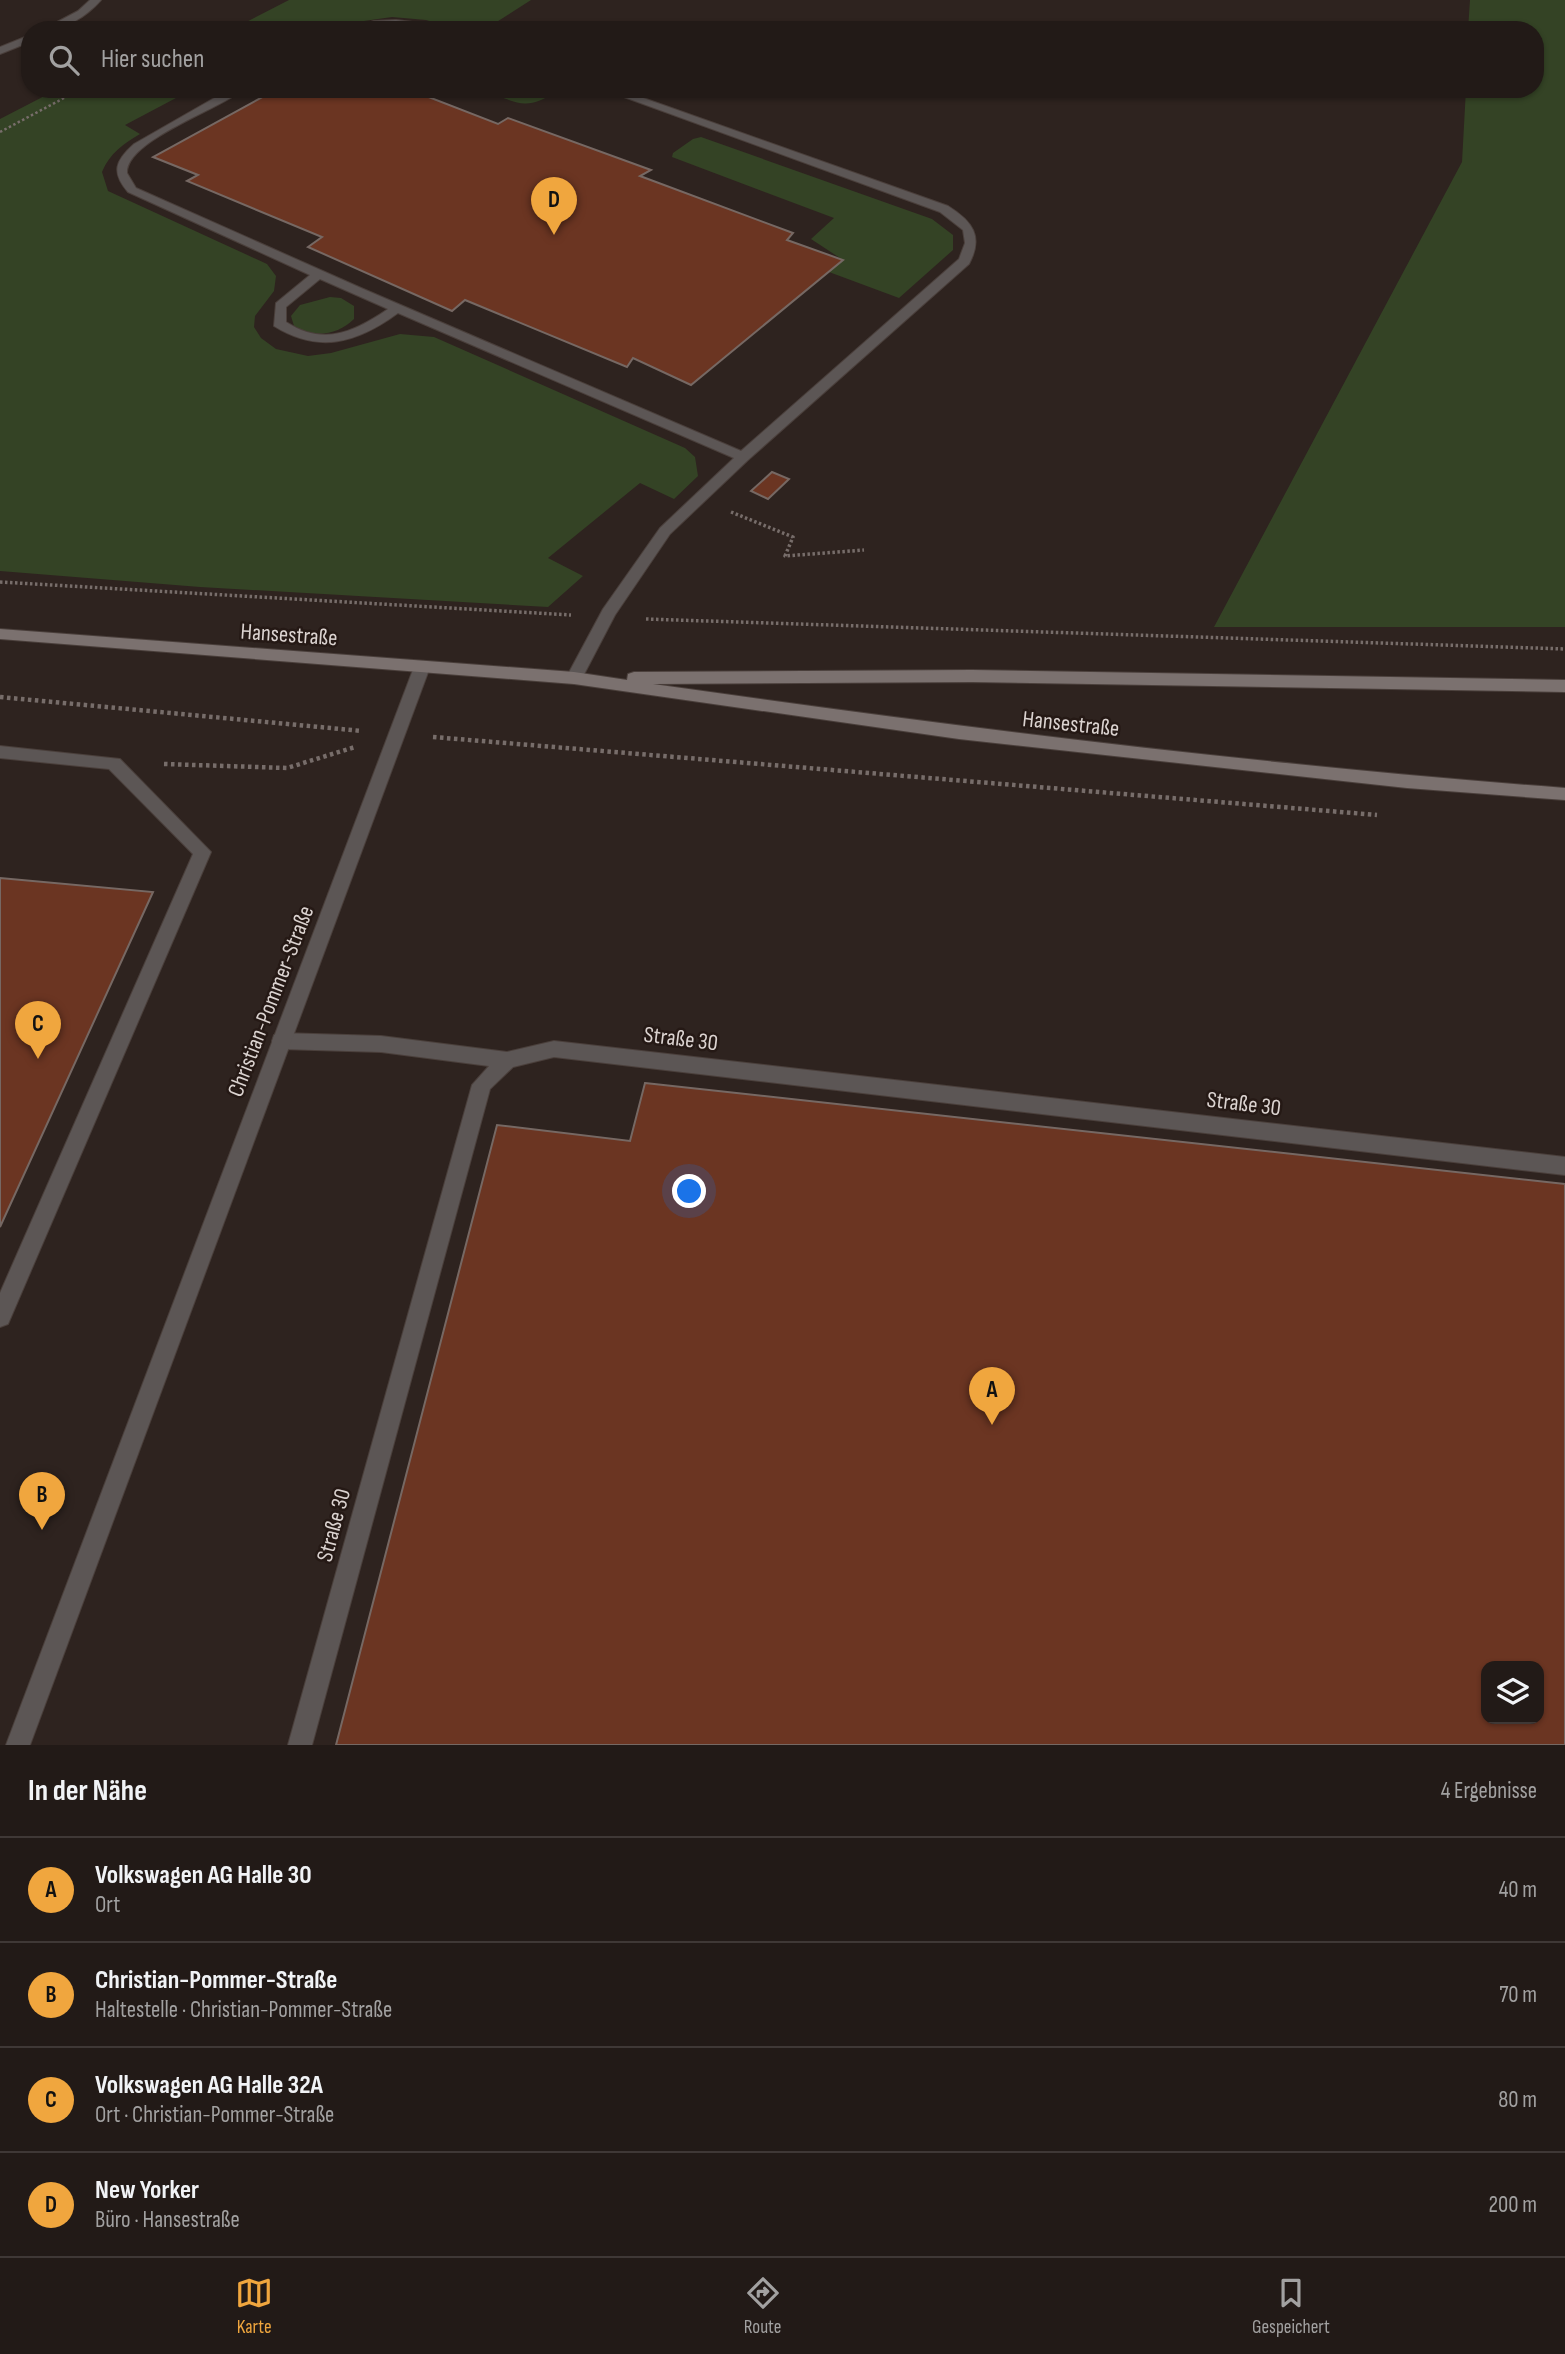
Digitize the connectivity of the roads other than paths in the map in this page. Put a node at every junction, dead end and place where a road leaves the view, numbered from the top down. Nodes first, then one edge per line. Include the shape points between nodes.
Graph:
1 (96, 0) edge
2 (66, 21) edge
3 (21, 41) edge
4 (0, 51) edge
5 (223, 98) edge
6 (632, 98) edge
7 (319, 274) junction
8 (397, 308) junction
9 (743, 457) junction
10 (0, 634) edge
11 (422, 667) junction
12 (574, 678) junction
13 (1565, 686) edge
14 (0, 752) edge
15 (1565, 794) edge
16 (281, 1041) junction
17 (507, 1060) junction
18 (1565, 1166) edge
19 (0, 1317) edge
20 (18, 1745) edge
21 (300, 1745) edge

1 - 2 street
3 - 4 street
5 - 7 street via 126,155 122,179 132,190
6 - 9 street via 944,209 969,229 973,243 965,261
7 - 8 street
7 - 8 street via 280,306 279,323 306,338 341,338
8 - 9 street
9 - 12 street via 665,531 633,574
10 - 11 main road, Hansestraße
11 - 12 main road, Hansestraße
11 - 16 street, Christian-Pommer-Straße
12 - 13 main road, Hansestraße via 972,676
12 - 15 main road, Hansestraße via 958,733 1407,782
14 - 19 street via 114,763 202,852
16 - 17 street via 380,1044
16 - 20 street, Christian-Pommer-Straße
17 - 18 street, Straße 30 via 554,1049
17 - 21 street, Straße 30 via 482,1085

